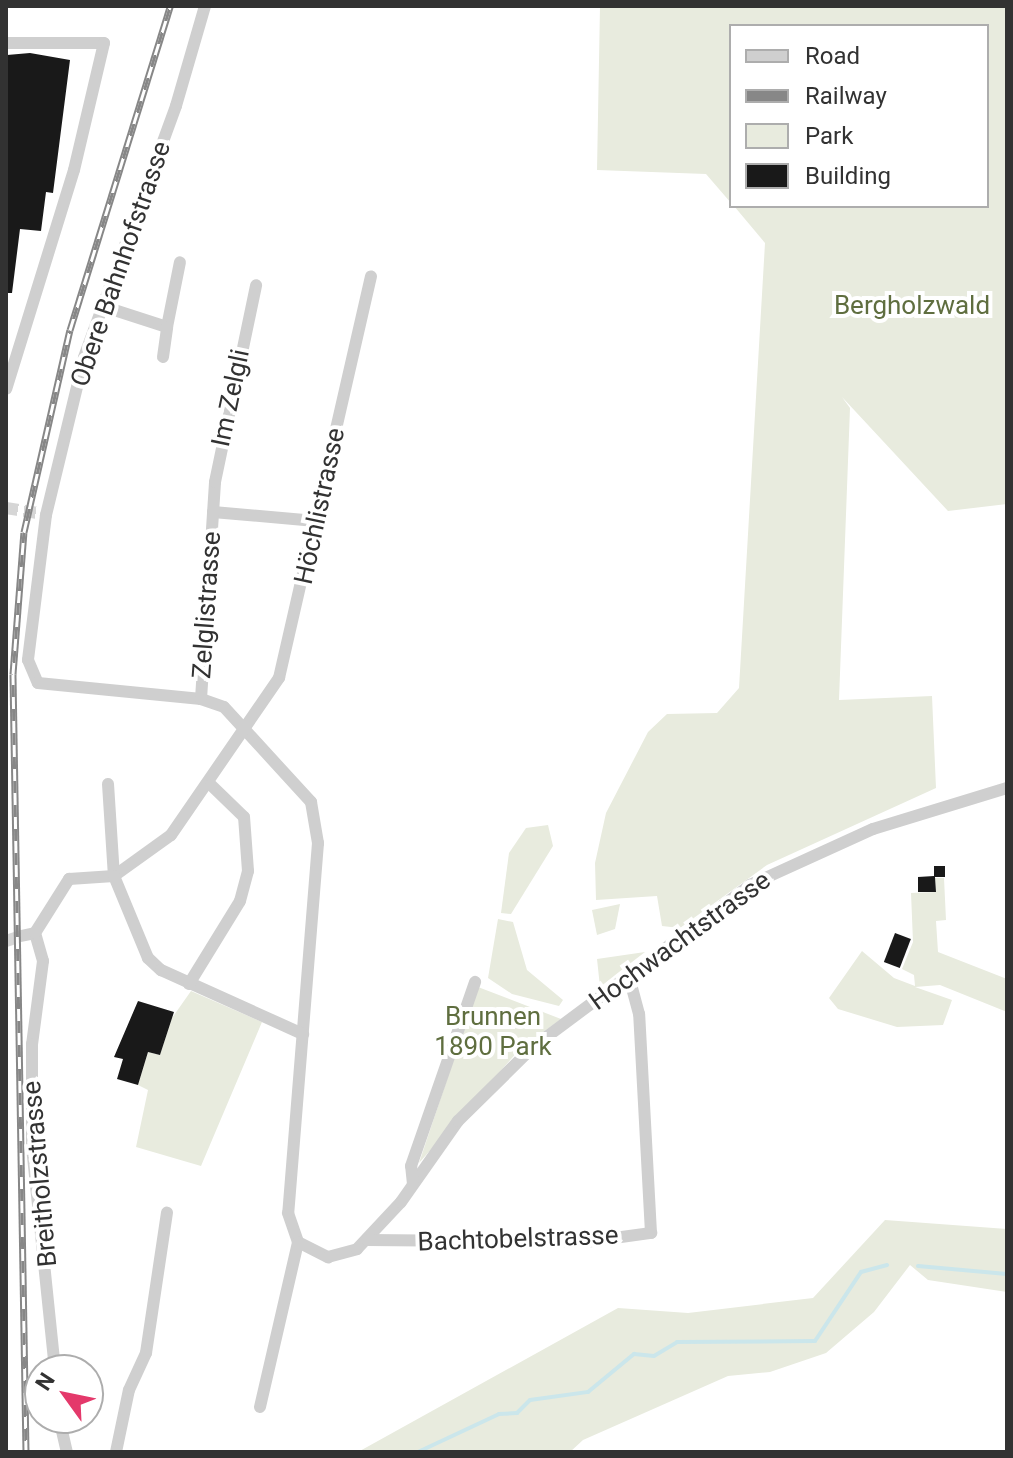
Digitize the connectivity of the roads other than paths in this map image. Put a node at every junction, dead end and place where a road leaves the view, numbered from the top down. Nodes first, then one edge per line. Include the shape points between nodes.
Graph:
1 (205, 6) edge
2 (6, 43) edge
3 (180, 262) dead end
4 (371, 276) dead end
5 (256, 285) dead end
6 (105, 307) junction
7 (167, 327) junction
8 (163, 357) dead end
9 (6, 389) edge
10 (213, 512) junction
11 (316, 521) junction
12 (201, 699) junction
13 (247, 727) junction
14 (108, 784) dead end
15 (211, 785) junction
16 (1007, 788) edge
17 (114, 876) junction
18 (35, 933) junction
19 (21, 936) tunnel mouth
20 (629, 976) junction
21 (475, 982) dead end
22 (189, 984) junction
23 (303, 1034) junction
24 (413, 1185) junction
25 (167, 1213) dead end
26 (367, 1240) junction
27 (298, 1242) junction
28 (53, 1354) edge
29 (260, 1407) dead end
30 (116, 1452) edge

1 - 6 street, Obere Bahnhofstrasse
2 - 9 street via 104,43 74,170
3 - 7 street
4 - 11 street, Höchlistrasse
5 - 10 street, Im Zelgli
6 - 7 street
6 - 12 street, Obere Bahnhofstrasse via 84,358 42,514 27,638 32,678
7 - 8 street
10 - 11 street
10 - 12 street, Zelglistrasse
11 - 13 street, Höchlistrasse via 289,651
12 - 13 street
13 - 15 street, Höchlistrasse
13 - 23 street via 316,815
14 - 17 street
15 - 17 street, Höchlistrasse via 161,846
15 - 22 street via 244,817 248,871 240,901
16 - 20 street, Hochwachtstrasse via 809,853 750,885
17 - 18 street via 69,879
17 - 22 street via 148,958
18 - 19 street
18 - 28 street, Breitholzstrasse via 43,961 32,1044 32,1147
20 - 24 street, Hochwachtstrasse via 500,1078 458,1121
20 - 26 street, Bachtobelstrasse via 639,1014 651,1233 585,1242
21 - 24 street via 411,1166
22 - 23 street
23 - 27 street via 288,1213
24 - 26 street, Hochwachtstrasse
25 - 30 street via 146,1353 129,1390
26 - 27 street, Hochwachtstrasse via 338,1257
27 - 29 street

